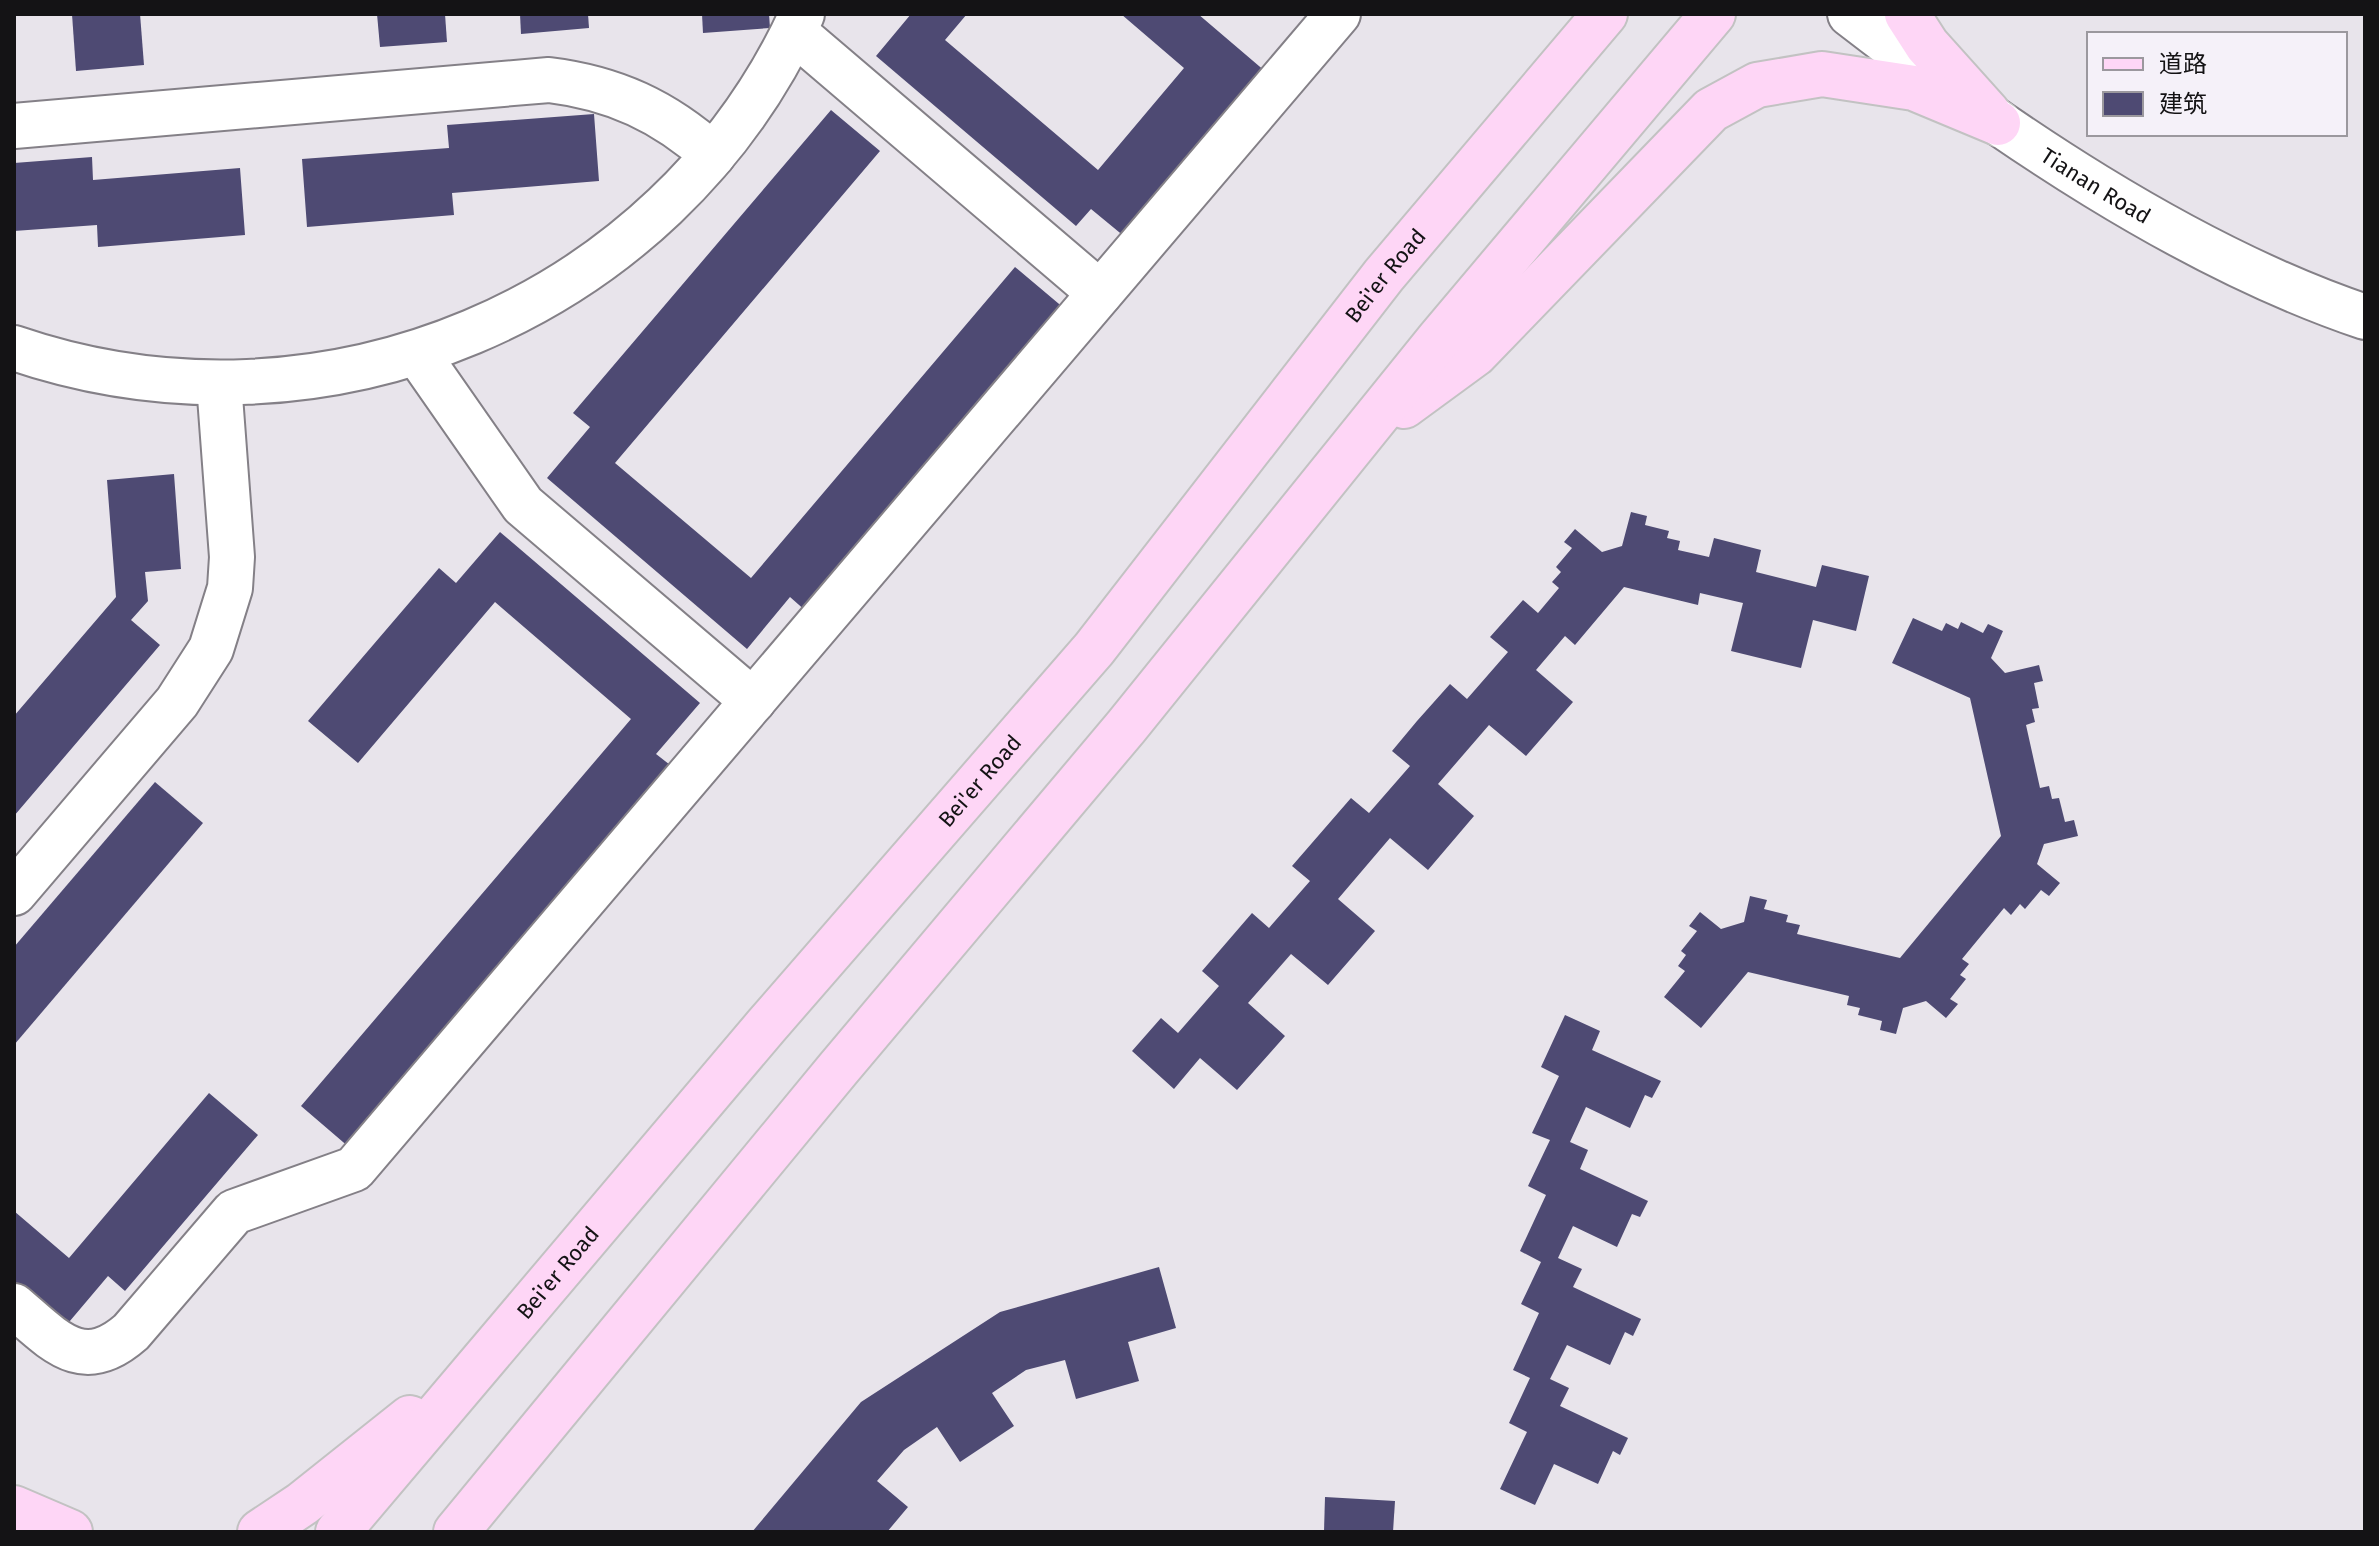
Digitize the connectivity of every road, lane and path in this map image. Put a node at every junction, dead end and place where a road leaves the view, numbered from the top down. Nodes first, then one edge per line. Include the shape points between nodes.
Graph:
1 (1338, 14) edge
2 (1573, 14) edge
3 (1605, 14) edge
4 (1713, 14) edge
5 (1850, 14) edge
6 (1907, 14) edge
7 (798, 23) edge
8 (1998, 123) junction
9 (14, 126) edge
10 (713, 155) junction
11 (1473, 170) junction
12 (1100, 293) junction
13 (2365, 317) edge
14 (14, 348) edge
15 (417, 353) junction
16 (219, 383) junction
17 (1360, 437) junction
18 (753, 701) junction
19 (14, 893) edge
20 (14, 1306) edge
21 (484, 1360) junction
22 (566, 1398) junction
23 (14, 1511) edge
24 (36, 1532) edge
25 (70, 1532) edge
26 (260, 1532) edge
27 (338, 1532) edge
28 (456, 1532) edge
29 (480, 1532) edge

1 - 12 street
2 - 11 main road
3 - 11 main road, Bei'er Road
4 - 17 main road
5 - 8 street, Tianan Road
6 - 8 main road via 1927,45
7 - 10 street via 770,75
7 - 12 street
8 - 13 street, Tianan Road via 2176,230
8 - 17 main road via 1914,88 1862,79 1822,74 1757,85 1711,110 1475,354
9 - 10 street via 549,80 638,102
10 - 15 street via 675,196 589,268 491,324
11 - 21 main road, Bei'er Road via 1384,275 1094,649
12 - 18 street
14 - 16 street via 129,377
15 - 16 street via 331,374
15 - 18 street via 523,505
16 - 19 street via 232,557 230,588 211,649 177,702
17 - 22 main road via 1126,727
18 - 20 street via 354,1169 234,1212 114,1347 93,1353 71,1350
21 - 26 main road
21 - 27 main road, Bei'er Road
22 - 28 main road
22 - 29 main road
23 - 24 main road
23 - 25 main road

